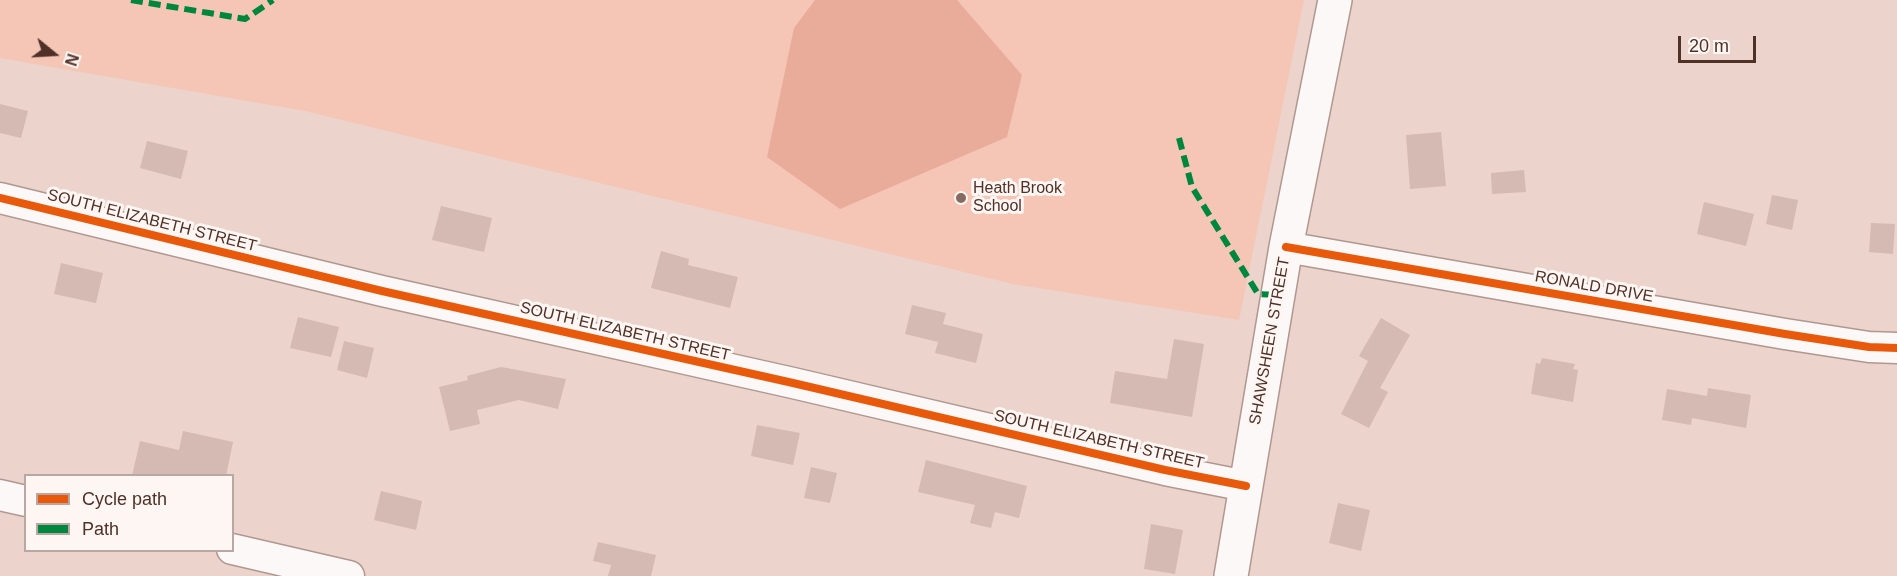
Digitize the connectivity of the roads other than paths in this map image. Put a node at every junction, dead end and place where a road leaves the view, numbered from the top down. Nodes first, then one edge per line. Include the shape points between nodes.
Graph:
1 (1335, 0) edge
2 (0, 198) edge
3 (1286, 247) junction
4 (1897, 348) edge
5 (1246, 486) junction
6 (0, 495) edge
7 (24, 501) edge
8 (234, 549) edge
9 (349, 576) edge
10 (1231, 576) edge

1 - 3 main road, SHAWSHEEN STREET
2 - 5 street, SOUTH ELIZABETH STREET via 382,291 1165,471
3 - 4 street, RONALD DRIVE via 1785,334
3 - 5 main road, SHAWSHEEN STREET
5 - 10 main road, SHAWSHEEN STREET
6 - 7 street
8 - 9 street

